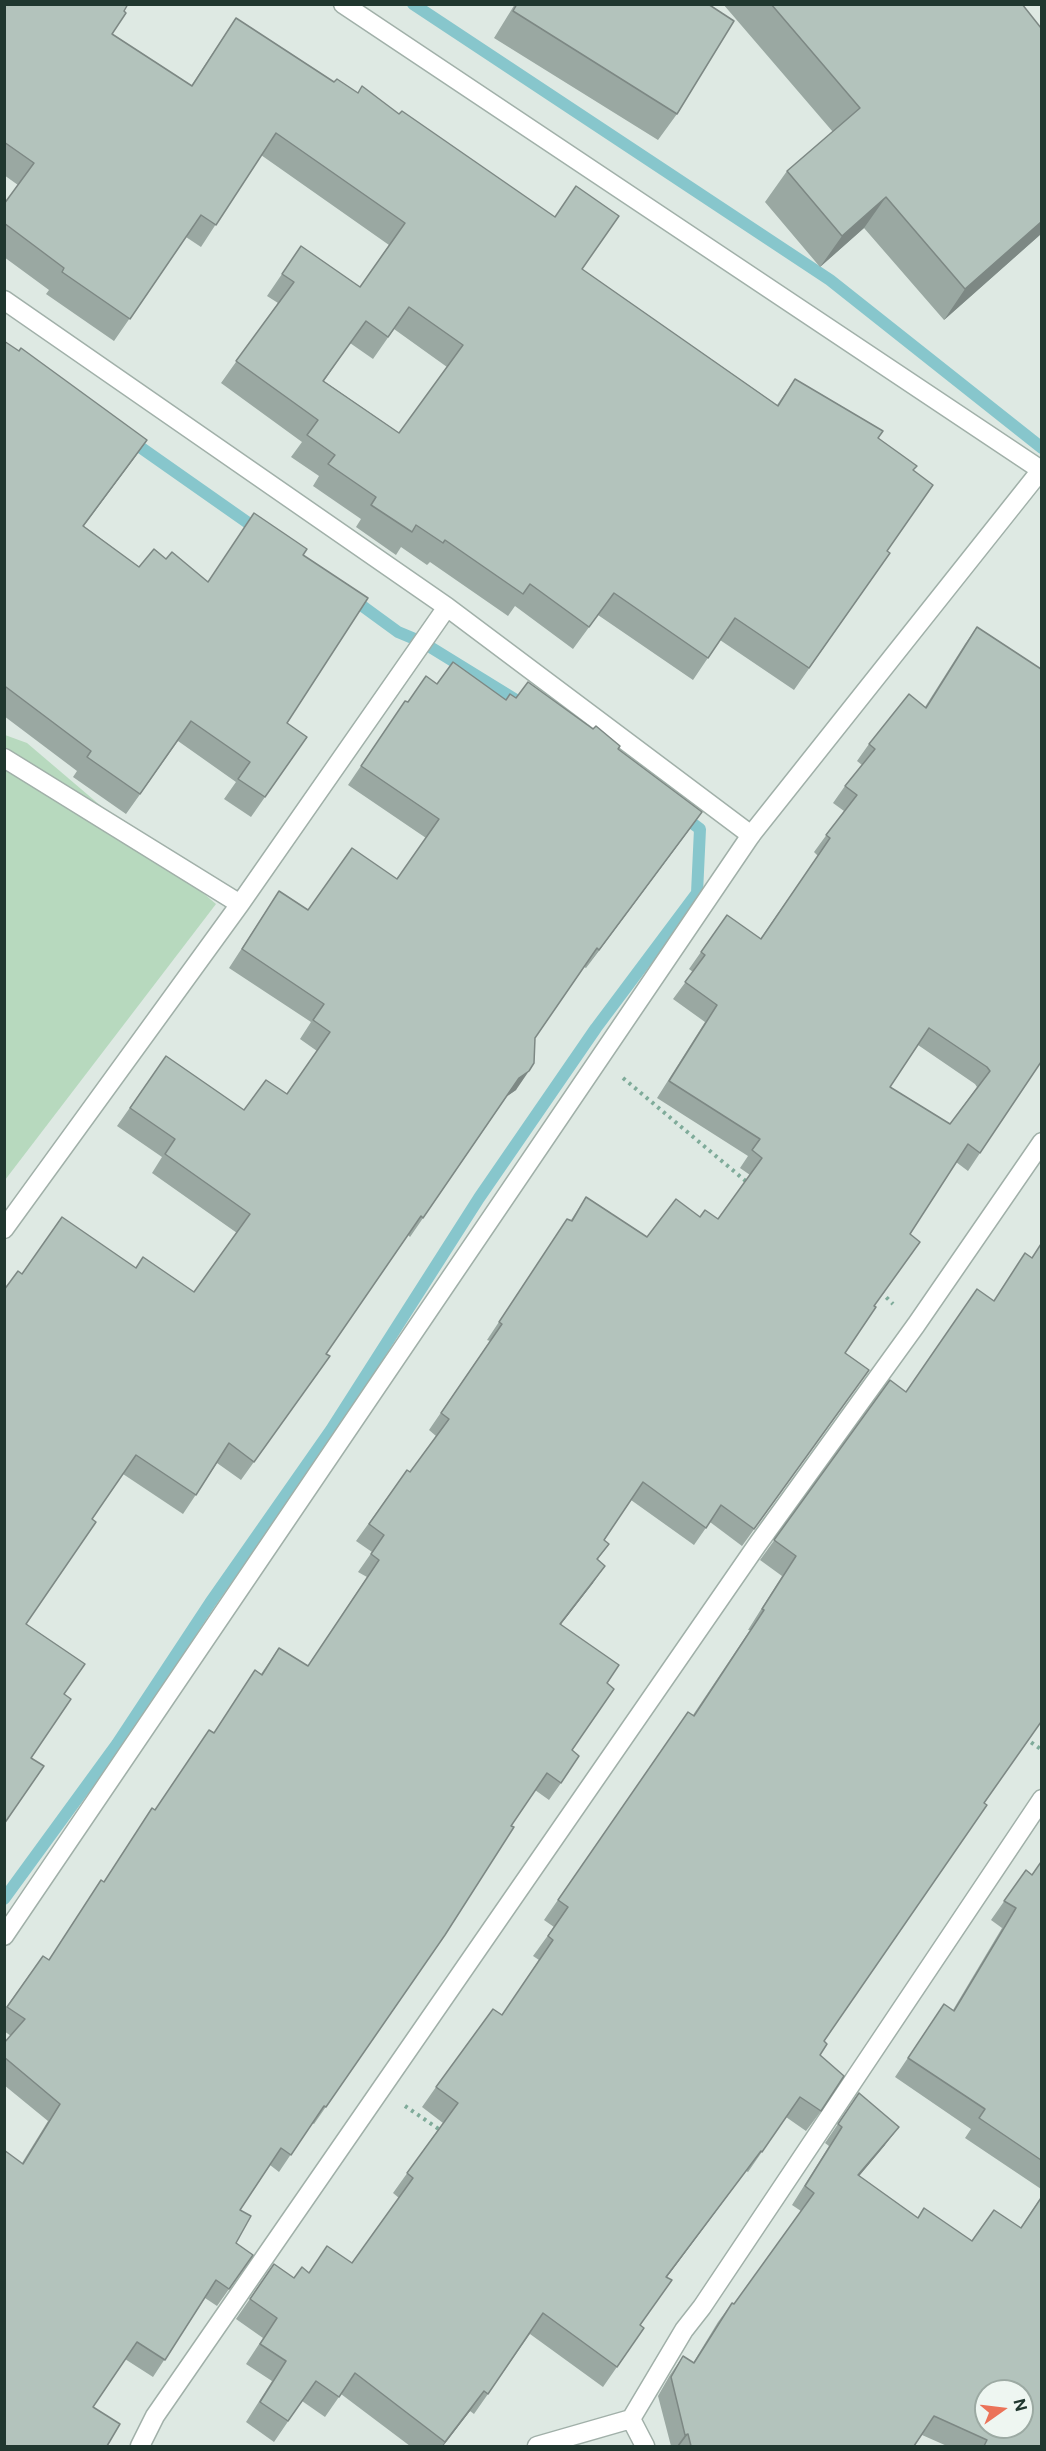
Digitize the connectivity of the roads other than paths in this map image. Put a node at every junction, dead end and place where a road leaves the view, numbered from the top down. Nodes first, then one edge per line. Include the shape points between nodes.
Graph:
1 (343, 4) edge
2 (4, 300) edge
3 (1041, 470) edge
4 (447, 607) junction
5 (4, 758) edge
6 (751, 835) junction
7 (240, 904) junction
8 (1041, 1142) edge
9 (4, 1229) edge
10 (1041, 1799) edge
11 (4, 1936) edge
12 (631, 2419) junction
13 (140, 2446) edge
14 (537, 2446) edge
15 (645, 2446) edge

1 - 3 street
2 - 4 street
3 - 6 street
4 - 6 street
4 - 7 street
5 - 7 street
6 - 11 street
7 - 9 street
8 - 13 street via 916,1325 757,1545 155,2416
10 - 12 street via 684,2330
12 - 14 street
12 - 15 street

